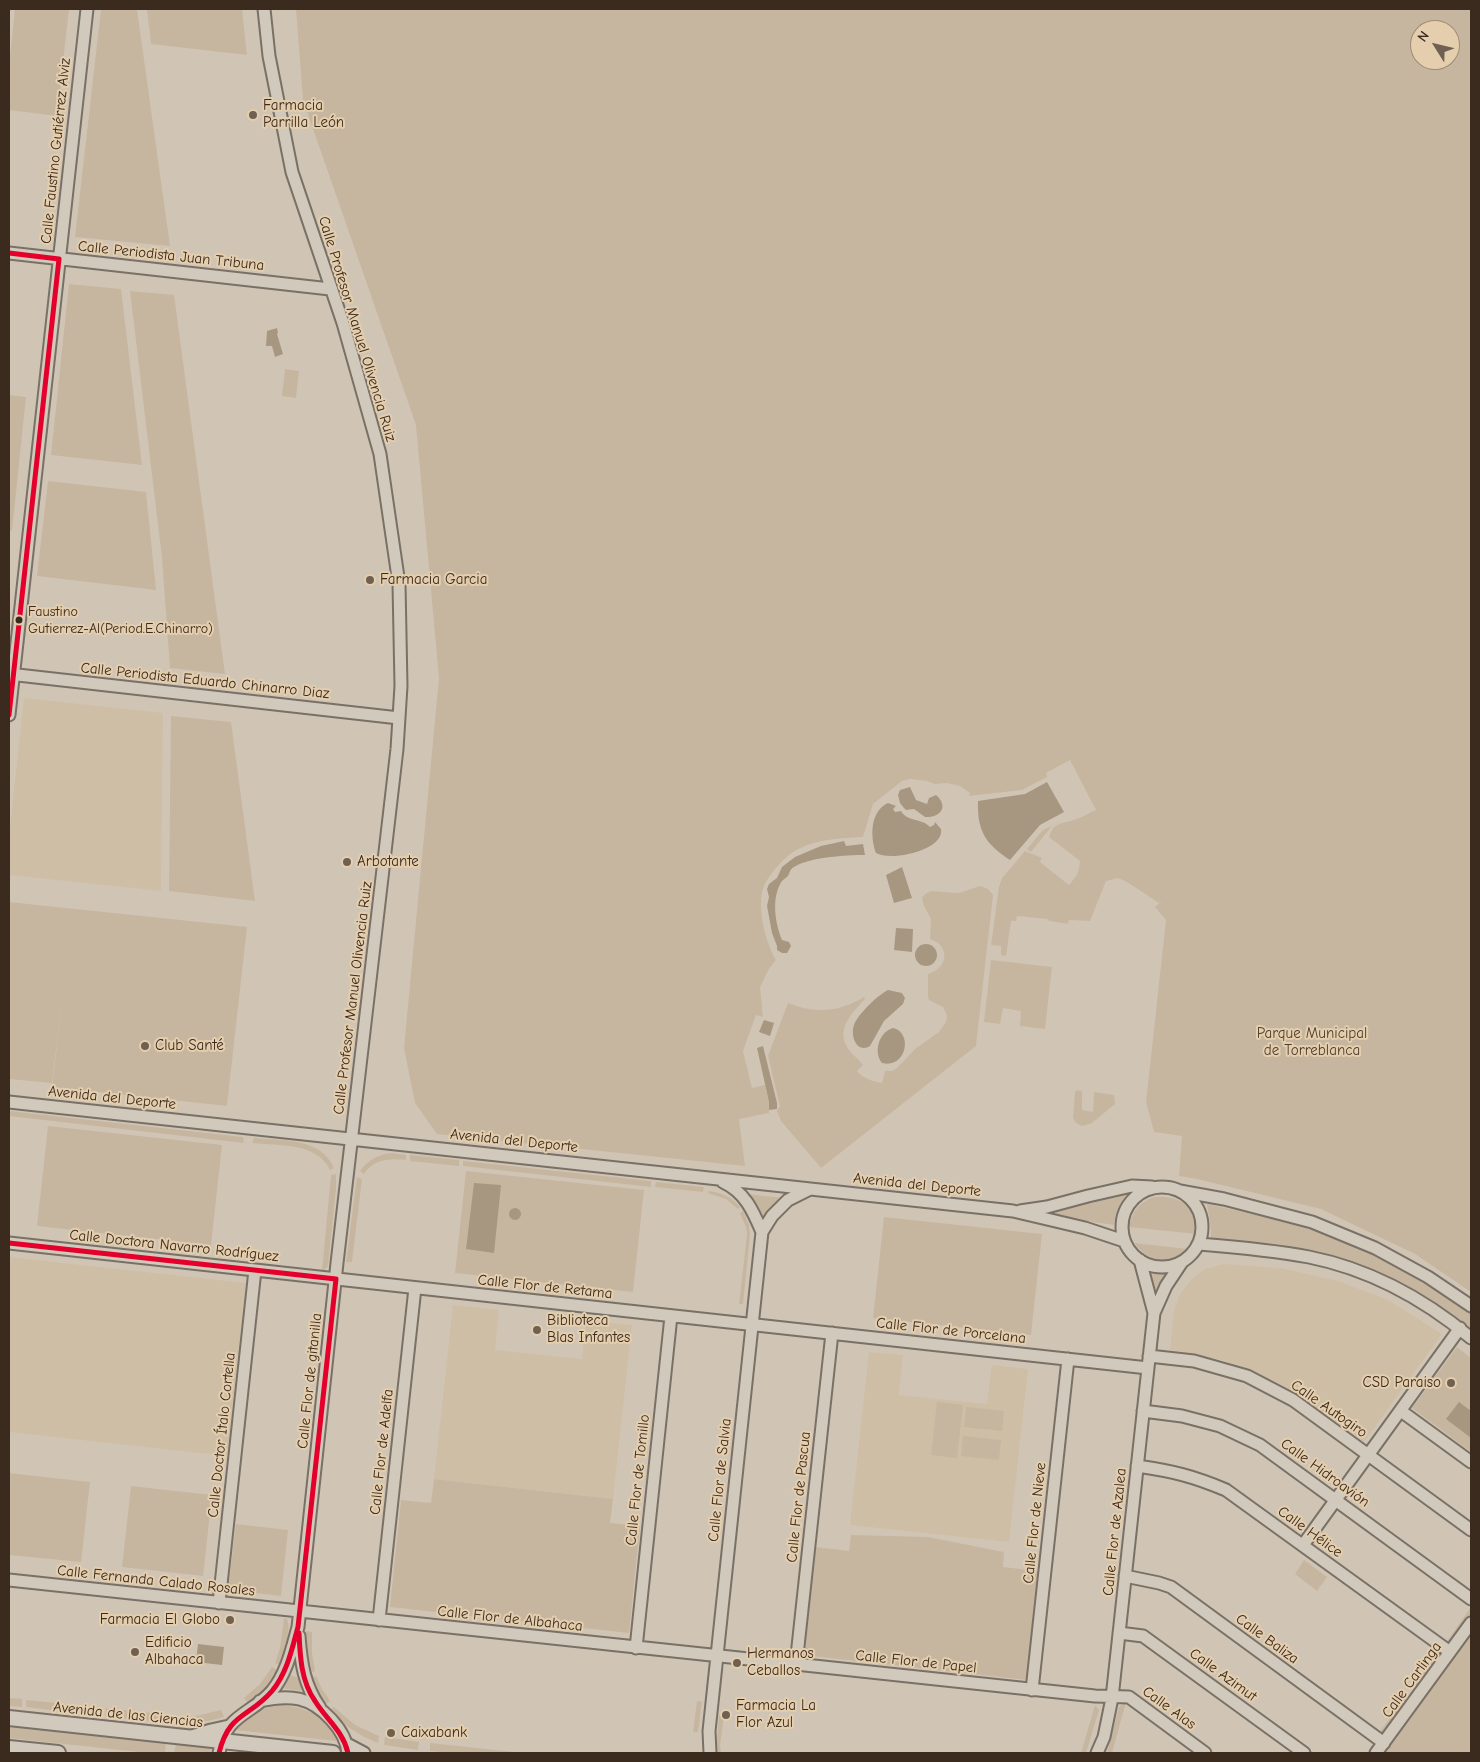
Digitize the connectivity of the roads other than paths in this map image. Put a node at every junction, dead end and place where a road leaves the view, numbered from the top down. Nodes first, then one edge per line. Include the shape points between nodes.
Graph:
1 (87, 9) edge
2 (264, 9) edge
3 (9, 253) edge
4 (59, 259) junction
5 (330, 289) junction
6 (11, 674) edge
7 (9, 714) edge
8 (399, 718) junction
9 (9, 1102) edge
10 (352, 1139) junction
11 (714, 1178) junction
12 (812, 1188) junction
13 (1156, 1188) junction
14 (1180, 1191) junction
15 (1016, 1212) junction
16 (762, 1232) junction
17 (1124, 1241) junction
18 (9, 1243) edge
19 (1199, 1244) junction
20 (1140, 1260) junction
21 (1182, 1262) junction
22 (255, 1270) junction
23 (336, 1279) junction
24 (415, 1288) junction
25 (1471, 1306) edge
26 (1154, 1313) junction
27 (671, 1316) junction
28 (752, 1324) junction
29 (1460, 1328) junction
30 (832, 1333) junction
31 (1471, 1338) edge
32 (1149, 1356) junction
33 (1068, 1359) junction
34 (1148, 1368) junction
35 (1143, 1411) junction
36 (1401, 1411) junction
37 (1368, 1455) junction
38 (1471, 1462) edge
39 (1137, 1466) junction
40 (1336, 1500) junction
41 (1471, 1530) edge
42 (1303, 1545) junction
43 (1125, 1576) junction
44 (9, 1580) edge
45 (1471, 1599) edge
46 (219, 1603) junction
47 (300, 1611) junction
48 (380, 1620) junction
49 (1471, 1624) edge
50 (298, 1626) junction
51 (1119, 1634) junction
52 (636, 1648) junction
53 (1450, 1652) junction
54 (717, 1656) junction
55 (796, 1665) junction
56 (1032, 1690) junction
57 (1112, 1698) junction
58 (259, 1702) junction
59 (326, 1716) junction
60 (9, 1718) edge
61 (229, 1726) junction
62 (709, 1731) junction
63 (186, 1738) junction
64 (1384, 1743) junction
65 (220, 1747) edge
66 (9, 1748) edge
67 (348, 1748) edge
68 (58, 1753) edge
69 (333, 1753) edge
70 (364, 1753) edge
71 (701, 1753) edge
72 (710, 1753) edge
73 (1097, 1753) edge
74 (1206, 1753) edge
75 (1304, 1753) edge
76 (1376, 1753) edge

1 - 4 street, Calle Faustino Gutiérrez Alviz
2 - 5 street, Calle Profesor Manuel Olivencia Ruiz via 269,56 292,172
3 - 4 street, Calle Periodista Juan Tribuna
4 - 5 street, Calle Periodista Juan Tribuna
4 - 6 street, Calle Faustino Gutiérrez Alviz
5 - 8 street, Calle Profesor Manuel Olivencia Ruiz via 343,323 380,454 399,584
6 - 7 street, Calle Faustino Gutiérrez Alviz
6 - 8 street, Calle Periodista Eduardo Chinarro Diaz
8 - 10 street, Calle Profesor Manuel Olivencia Ruiz
9 - 10 street, Avenida del Deporte
10 - 11 street, Avenida del Deporte
10 - 23 street, Calle Flor de gitanilla
11 - 12 street, Avenida del Deporte
11 - 16 street via 734,1187 753,1209
12 - 15 street, Avenida del Deporte
12 - 16 street via 788,1200
13 - 14 street
13 - 15 street, Avenida del Deporte via 1132,1186
13 - 17 street via 1142,1192 1128,1206 1122,1225
14 - 19 street via 1198,1208 1202,1226
14 - 25 street via 1312,1222 1375,1248 1428,1277
15 - 17 street, Avenida del Deporte
16 - 28 street, Calle Flor de Salvia
17 - 20 street
18 - 22 street, Calle Doctora Navarro Rodríguez
19 - 21 street
19 - 29 street via 1310,1257 1348,1268 1421,1301
20 - 21 street via 1161,1267
20 - 26 street
21 - 26 street
22 - 23 street, Calle Doctora Navarro Rodríguez
22 - 46 street, Calle Doctor Ítalo Cortella
23 - 24 street, Calle Flor de Retama
23 - 47 street, Calle Flor de gitanilla
24 - 27 street, Calle Flor de Retama
24 - 48 street, Calle Flor de Adelfa
26 - 32 street, Calle Flor de Azalea
27 - 28 street, Calle Flor de Retama
27 - 52 street, Calle Flor de Tomillo
28 - 30 street, Calle Flor de Porcelana
28 - 54 street, Calle Flor de Salvia
29 - 31 street
29 - 36 street
30 - 33 street, Calle Flor de Porcelana
30 - 55 street, Calle Flor de Pascua
32 - 34 street, Calle Flor de Azalea
32 - 37 street, Calle Autogiro via 1194,1361 1247,1376 1293,1400
33 - 34 street, Calle Flor de Porcelana
33 - 56 street, Calle Flor de Nieve
34 - 35 street, Calle Flor de Azalea
35 - 39 street, Calle Flor de Azalea
35 - 40 street, Calle Hidroavión via 1182,1416 1228,1430 1260,1445
36 - 37 street
36 - 38 street
37 - 40 street
37 - 41 street, Calle Autogiro
39 - 42 street, Calle Hélice via 1198,1478 1226,1490
39 - 43 street, Calle Flor de Azalea
40 - 42 street
40 - 45 street, Calle Hidroavión
42 - 53 street, Calle Hélice
43 - 51 street, Calle Flor de Azalea
43 - 64 street, Calle Baliza via 1170,1587
44 - 46 street, Calle Fernanda Calado Rosales
46 - 47 street, Calle Fernanda Calado Rosales
47 - 48 street, Calle Flor de Albahaca
47 - 50 street, Calle Flor de gitanilla
48 - 52 street, Calle Flor de Albahaca
49 - 53 street, Calle Carlinga
50 - 58 street via 284,1670 272,1690
50 - 59 street via 303,1674 311,1695
51 - 57 street, Calle Flor de Azalea
51 - 75 street, Calle Azimut via 1143,1636
52 - 54 street, Calle Flor de Albahaca
53 - 64 street, Calle Carlinga
54 - 55 street, Calle Flor de Papel
54 - 62 street, Calle Flor de Salvia
55 - 56 street, Calle Flor de Papel
56 - 57 street, Calle Flor de Papel
57 - 73 street, Calle Flor de Azalea via 1104,1737
57 - 74 street, Calle Alas via 1129,1698
58 - 59 street via 285,1697 300,1699 314,1705
58 - 61 street
59 - 67 street
60 - 63 main road, Avenida de las Ciencias
61 - 63 street
61 - 65 street
62 - 71 street, Calle Flor de Salvia
62 - 72 street, Calle Flor de Salvia
63 - 65 main road, Avenida de las Ciencias
64 - 76 street, Calle Carlinga
65 - 69 main road, Avenida de las Ciencias
66 - 68 main road
67 - 70 street

